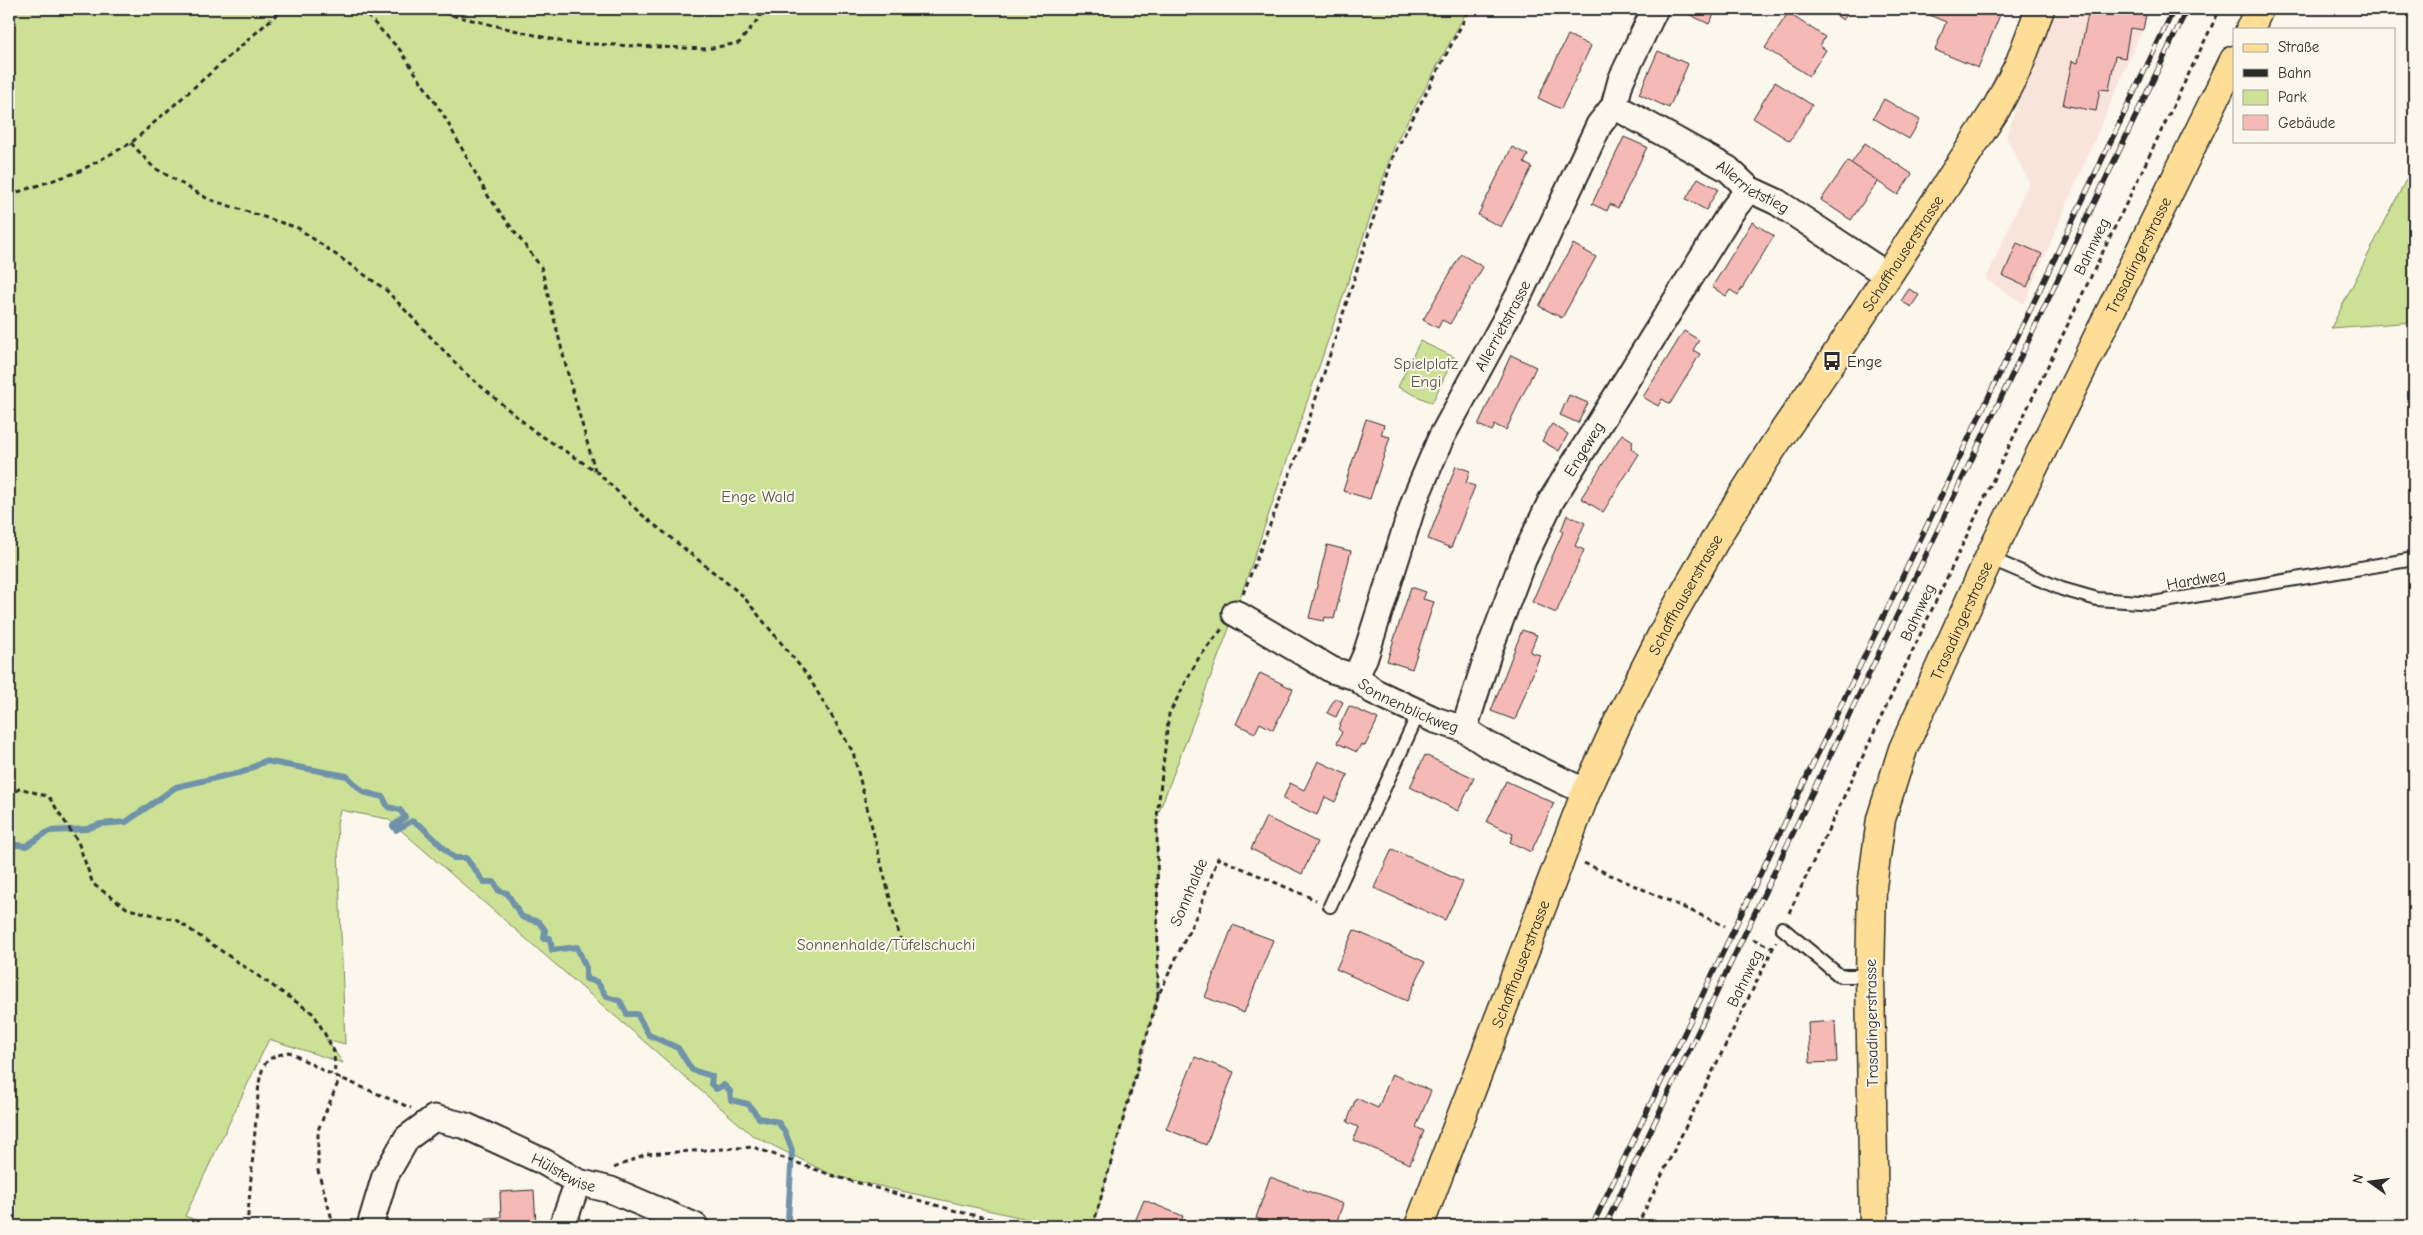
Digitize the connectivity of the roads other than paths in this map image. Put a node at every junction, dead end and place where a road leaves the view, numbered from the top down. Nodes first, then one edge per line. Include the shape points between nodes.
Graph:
1 (1655, 9) edge
2 (2040, 9) edge
3 (2260, 9) edge
4 (2250, 28) edge
5 (2233, 62) edge
6 (1614, 106) junction
7 (1749, 189) junction
8 (1887, 275) junction
9 (1989, 558) junction
10 (2414, 559) edge
11 (1235, 613) road end
12 (1356, 676) junction
13 (1419, 712) junction
14 (1464, 729) junction
15 (1586, 792) junction
16 (1330, 906) road end
17 (1782, 928) road end
18 (1870, 976) junction
19 (578, 1182) junction
20 (370, 1226) edge
21 (562, 1226) edge
22 (695, 1226) edge
23 (1419, 1226) edge
24 (1874, 1226) edge

1 - 6 street, Allerrietstrasse via 1621,80
2 - 8 main road, Schaffhauserstrasse via 2019,65 1996,109
3 - 4 main road
5 - 9 main road, Trasadingerstrasse
6 - 7 street, Allerrietstieg via 1728,169
6 - 12 street, Allerrietstrasse via 1599,125 1521,291 1441,438 1415,499 1366,654
7 - 8 street, Allerrietstieg via 1777,202
7 - 14 street, Engeweg via 1721,228 1551,501 1523,560
8 - 15 main road, Schaffhauserstrasse via 1717,536 1666,626
9 - 10 lane, Hardweg via 2089,597 2153,603
9 - 18 main road, Trasadingerstrasse via 1903,749 1881,818 1872,887
11 - 12 street, Sonnenblickweg via 1332,670
12 - 13 street, Sonnenblickweg via 1373,691
13 - 14 street, Sonnenblickweg
13 - 16 lane
14 - 15 street, Sonnenblickweg via 1488,745
15 - 23 main road, Schaffhauserstrasse
17 - 18 lane via 1840,976
18 - 24 main road, Trasadingerstrasse
19 - 20 street, Hülstewise via 544,1162 466,1126 434,1118 407,1138 385,1176
19 - 21 street
19 - 22 street, Hülstewise via 611,1190

